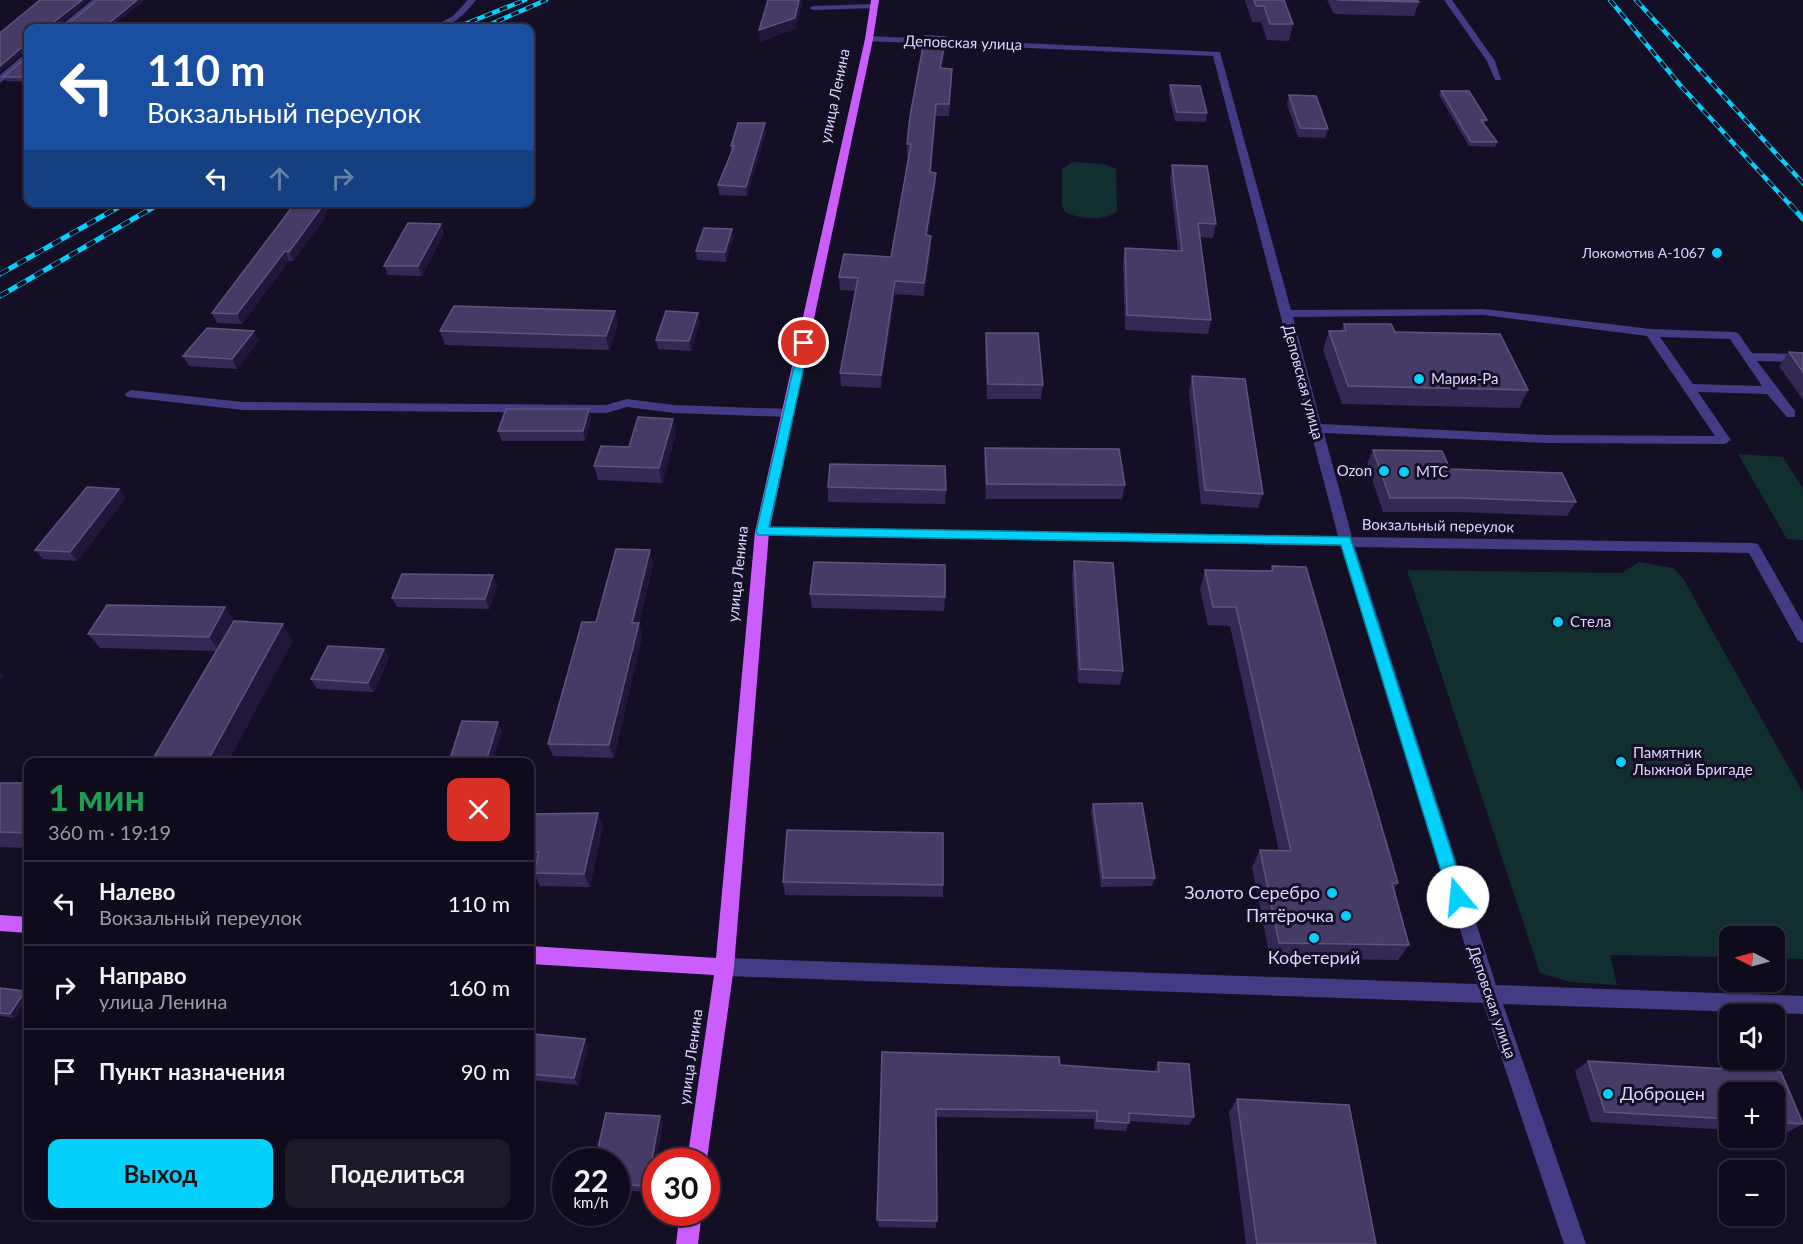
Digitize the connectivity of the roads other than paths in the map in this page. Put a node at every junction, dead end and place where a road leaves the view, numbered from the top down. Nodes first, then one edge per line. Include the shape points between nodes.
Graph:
1 (97, 0) edge
2 (472, 0) edge
3 (1448, 0) edge
4 (874, 3) edge
5 (813, 8) dead end
6 (68, 24) edge
7 (443, 24) edge
8 (869, 39) junction
9 (24, 59) edge
10 (1498, 78) dead end
11 (0, 80) edge
12 (1285, 314) junction
13 (1651, 333) junction
14 (1748, 357) junction
15 (1803, 358) edge
16 (1688, 388) junction
17 (1771, 390) junction
18 (131, 394) dead end
19 (789, 413) junction
20 (1791, 414) dead end
21 (1316, 428) junction
22 (762, 532) junction
23 (1346, 541) junction
24 (1803, 637) edge
25 (0, 923) edge
26 (24, 925) edge
27 (534, 955) edge
28 (725, 967) junction
29 (1489, 994) junction
30 (1803, 1005) edge
31 (700, 1148) edge
32 (689, 1226) edge
33 (687, 1244) edge
34 (1575, 1244) edge

1 - 6 street
2 - 7 street via 456,18
3 - 10 street via 1491,61
4 - 5 street
4 - 8 main road, улица Ленина
8 - 12 street, Деповская улица via 1217,54
8 - 19 main road, улица Ленина
9 - 11 street
12 - 13 street via 1484,312
12 - 21 street, Деповская улица
13 - 14 street via 1734,336
13 - 16 street
14 - 15 street
14 - 17 street
16 - 17 street
16 - 21 street via 1725,440 1546,439
17 - 20 street
18 - 19 street via 243,406 606,409 627,403 674,409
19 - 22 main road, улица Ленина
21 - 23 street, Деповская улица
22 - 23 street, Вокзальный переулок
22 - 28 main road, улица Ленина
23 - 24 street, Вокзальный переулок via 1753,548
23 - 29 street, Деповская улица
25 - 26 main road
27 - 28 main road
28 - 29 street
28 - 31 main road, улица Ленина
29 - 30 street
29 - 34 street, Деповская улица
32 - 33 main road

